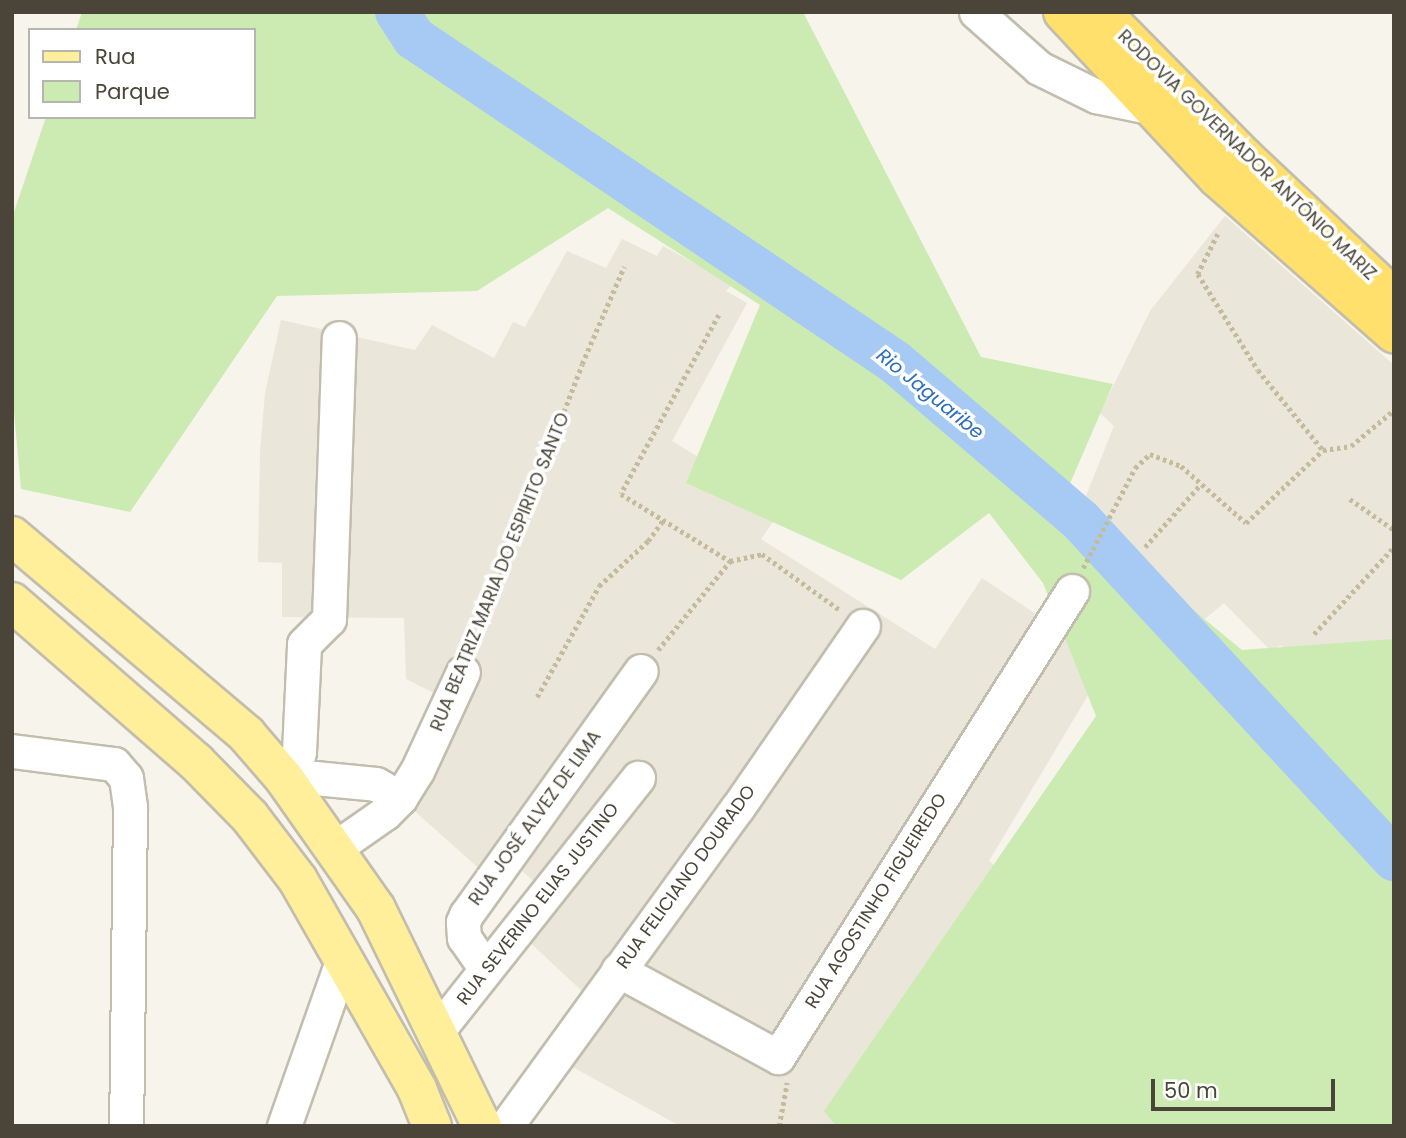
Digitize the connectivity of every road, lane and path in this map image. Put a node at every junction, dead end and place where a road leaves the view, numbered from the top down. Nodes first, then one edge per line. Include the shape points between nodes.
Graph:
1 (976, 12) edge
2 (1063, 12) edge
3 (1101, 12) edge
4 (1153, 108) junction
5 (1218, 234) dead end
6 (624, 267) dead end
7 (1394, 298) edge
8 (719, 315) dead end
9 (1394, 334) edge
10 (339, 338) dead end
11 (1394, 410) edge
12 (1323, 450) junction
13 (1201, 484) junction
14 (1350, 499) dead end
15 (663, 520) junction
16 (1394, 530) edge
17 (12, 536) edge
18 (1145, 547) dead end
19 (1394, 547) edge
20 (730, 561) junction
21 (1076, 582) joint
22 (12, 602) edge
23 (863, 626) joint
24 (1314, 634) dead end
25 (641, 671) joint
26 (463, 672) joint
27 (537, 697) dead end
28 (12, 751) edge
29 (638, 778) dead end
30 (291, 786) junction
31 (400, 798) junction
32 (335, 848) junction
33 (343, 958) junction
34 (486, 969) junction
35 (618, 970) junction
36 (438, 1030) junction
37 (782, 1109) dead end
38 (127, 1126) edge
39 (284, 1126) edge
40 (432, 1126) edge
41 (482, 1126) edge
42 (506, 1126) edge
43 (779, 1126) edge

1 - 4 street via 1039,68 1096,96
2 - 4 highway, RODOVIA GOVERNADOR ANTÔNIO MARIZ
3 - 7 highway, RODOVIA GOVERNADOR ANTÔNIO MARIZ via 1244,157
4 - 9 highway, RODOVIA GOVERNADOR ANTÔNIO MARIZ via 1218,178
5 - 12 path via 1198,274 1258,370
6 - 26 path, RUA BEATRIZ MARIA DO ESPIRITO SANTO
8 - 15 path via 621,494
10 - 30 street via 329,619 304,644 299,752
11 - 12 path via 1351,446
12 - 13 path via 1246,523
13 - 18 path
13 - 21 path via 1181,466 1150,454 1135,468
14 - 16 path
15 - 20 path
15 - 27 path via 648,541 599,586
17 - 30 main road via 246,734
19 - 24 path
20 - 23 path via 762,554
20 - 25 path
21 - 35 street, RUA AGOSTINHO FIGUEIREDO via 779,1057
22 - 33 main road via 196,762 250,817 298,880
23 - 35 street, RUA FELICIANO DOURADO
25 - 34 street, RUA JOSÉ ALVEZ DE LIMA via 490,877 463,922 464,938
26 - 31 street, RUA BEATRIZ MARIA DO ESPIRITO SANTO
28 - 38 street via 114,764 123,771 130,808
29 - 34 street, RUA SEVERINO ELIAS JUSTINO
30 - 31 street via 315,778 376,784
30 - 32 main road
31 - 32 street, RUA BEATRIZ MARIA DO ESPIRITO SANTO
32 - 36 main road via 376,909
33 - 39 street
33 - 40 main road via 417,1089
34 - 36 street, RUA SEVERINO ELIAS JUSTINO
35 - 42 street, RUA FELICIANO DOURADO
36 - 41 main road
37 - 43 path

